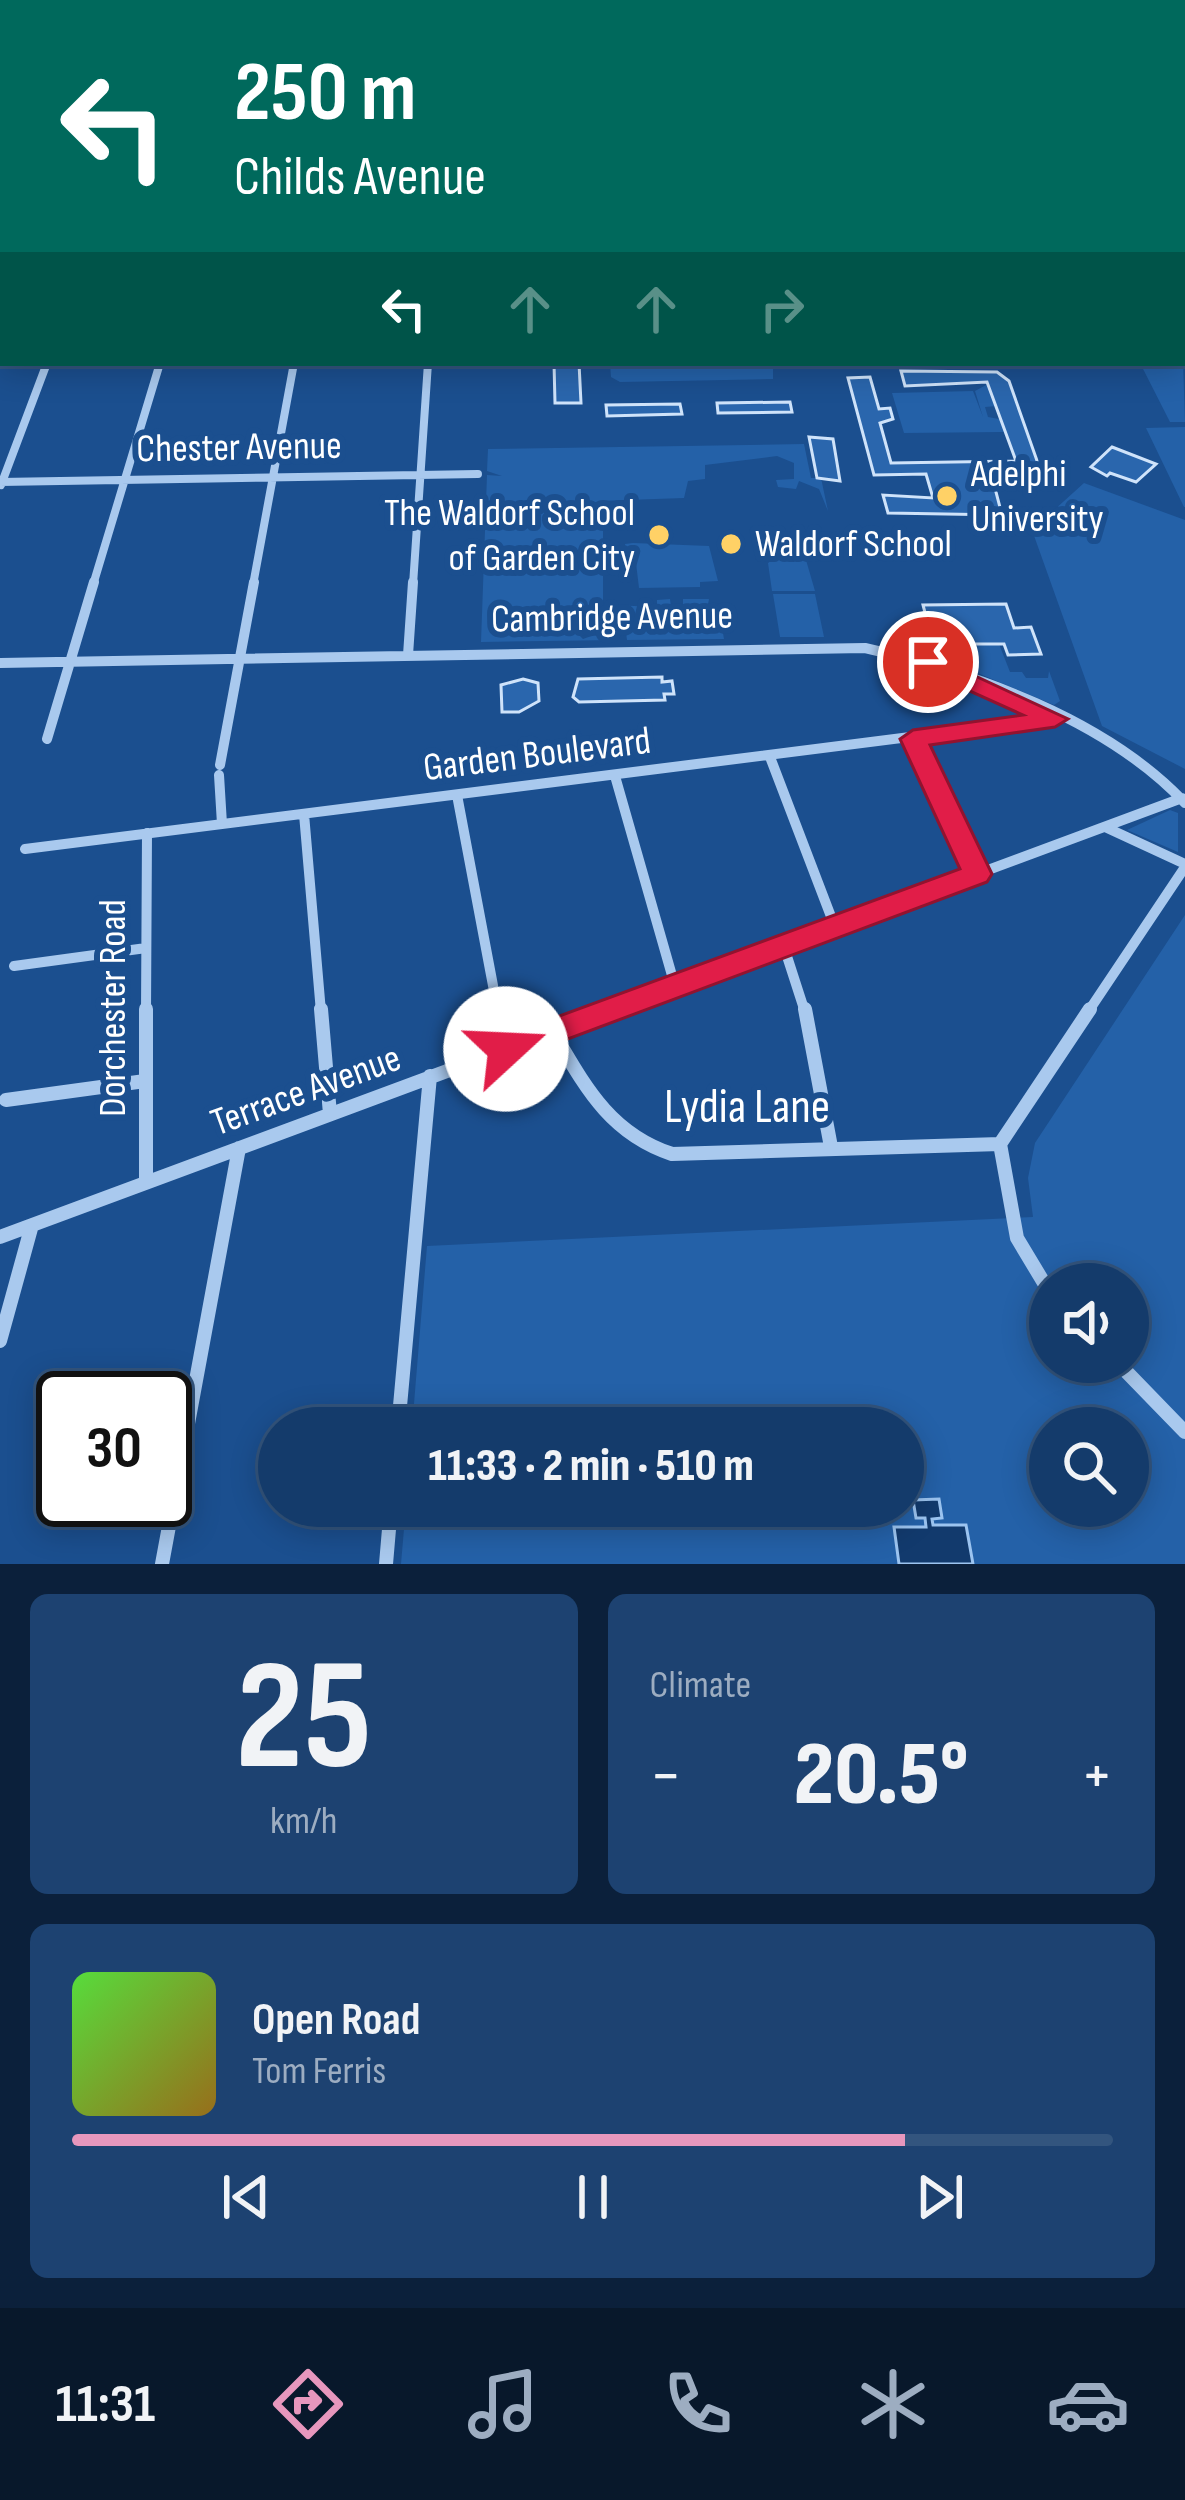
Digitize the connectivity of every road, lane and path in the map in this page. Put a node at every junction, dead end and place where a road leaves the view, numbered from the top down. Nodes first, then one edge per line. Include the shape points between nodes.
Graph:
1 (46, 366) edge
2 (159, 366) edge
3 (293, 366) edge
4 (428, 366) edge
5 (478, 474) dead end
6 (420, 475) junction
7 (274, 478) junction
8 (127, 480) junction
9 (1, 484) edge
10 (408, 655) junction
11 (241, 658) junction
12 (72, 662) junction
13 (0, 663) edge
14 (1055, 719) junction
15 (46, 739) dead end
16 (913, 739) junction
17 (770, 757) junction
18 (615, 776) junction
19 (457, 795) junction
20 (1184, 801) edge
21 (304, 814) junction
22 (222, 824) junction
23 (1106, 827) junction
24 (147, 833) junction
25 (26, 849) dead end
26 (1185, 866) edge
27 (977, 874) junction
28 (835, 927) junction
29 (784, 947) junction
30 (146, 948) junction
31 (14, 966) dead end
32 (675, 986) junction
33 (553, 1032) junction
34 (506, 1049) junction
35 (430, 1076) junction
36 (146, 1081) junction
37 (6, 1100) dead end
38 (330, 1114) junction
39 (1000, 1144) junction
40 (831, 1147) junction
41 (239, 1148) junction
42 (146, 1182) junction
43 (32, 1225) junction
44 (0, 1237) edge
45 (1032, 1263) edge
46 (0, 1341) edge
47 (1137, 1383) edge
48 (400, 1407) edge
49 (1185, 1432) edge
50 (389, 1527) edge
51 (162, 1564) edge
52 (386, 1564) edge

1 - 9 street
2 - 8 street
3 - 7 street
4 - 6 street
5 - 6 street, Chester Avenue
6 - 7 street, Chester Avenue
6 - 10 street
7 - 8 street, Chester Avenue
7 - 11 street
8 - 9 street, Chester Avenue
8 - 12 street
10 - 11 street, Cambridge Avenue
10 - 14 street, Cambridge Avenue via 865,648 944,668
11 - 12 street, Cambridge Avenue
11 - 22 street via 219,770
12 - 13 street, Cambridge Avenue
12 - 15 street
14 - 16 street, Garden Boulevard
14 - 20 street, Cambridge Avenue via 1143,763
16 - 17 street, Garden Boulevard
16 - 27 street
17 - 18 street, Garden Boulevard
17 - 28 street
18 - 19 street, Garden Boulevard
18 - 32 street
19 - 21 street, Garden Boulevard
19 - 34 street
20 - 23 street, Terrace Avenue
21 - 22 street, Garden Boulevard
21 - 38 street
22 - 24 street, Garden Boulevard
23 - 26 street
23 - 27 street, Terrace Avenue
24 - 25 street, Garden Boulevard
24 - 30 street, Dorchester Road
26 - 39 street
27 - 28 street, Terrace Avenue
28 - 29 street, Terrace Avenue
29 - 32 street, Terrace Avenue
29 - 40 street via 803,1000
30 - 31 street
30 - 36 street, Dorchester Road
32 - 33 street, Terrace Avenue
33 - 34 street, Terrace Avenue
33 - 40 street, Lydia Lane via 608,1120 644,1148 672,1154
34 - 35 street, Terrace Avenue
35 - 38 street, Terrace Avenue
35 - 48 street
36 - 37 street
36 - 42 street, Dorchester Road
38 - 41 street, Terrace Avenue
39 - 40 street, Lydia Lane
39 - 45 street via 1017,1238
41 - 42 street, Terrace Avenue
41 - 51 street
42 - 43 street, Terrace Avenue
43 - 44 street, Terrace Avenue
43 - 46 street
47 - 49 street
50 - 52 street

